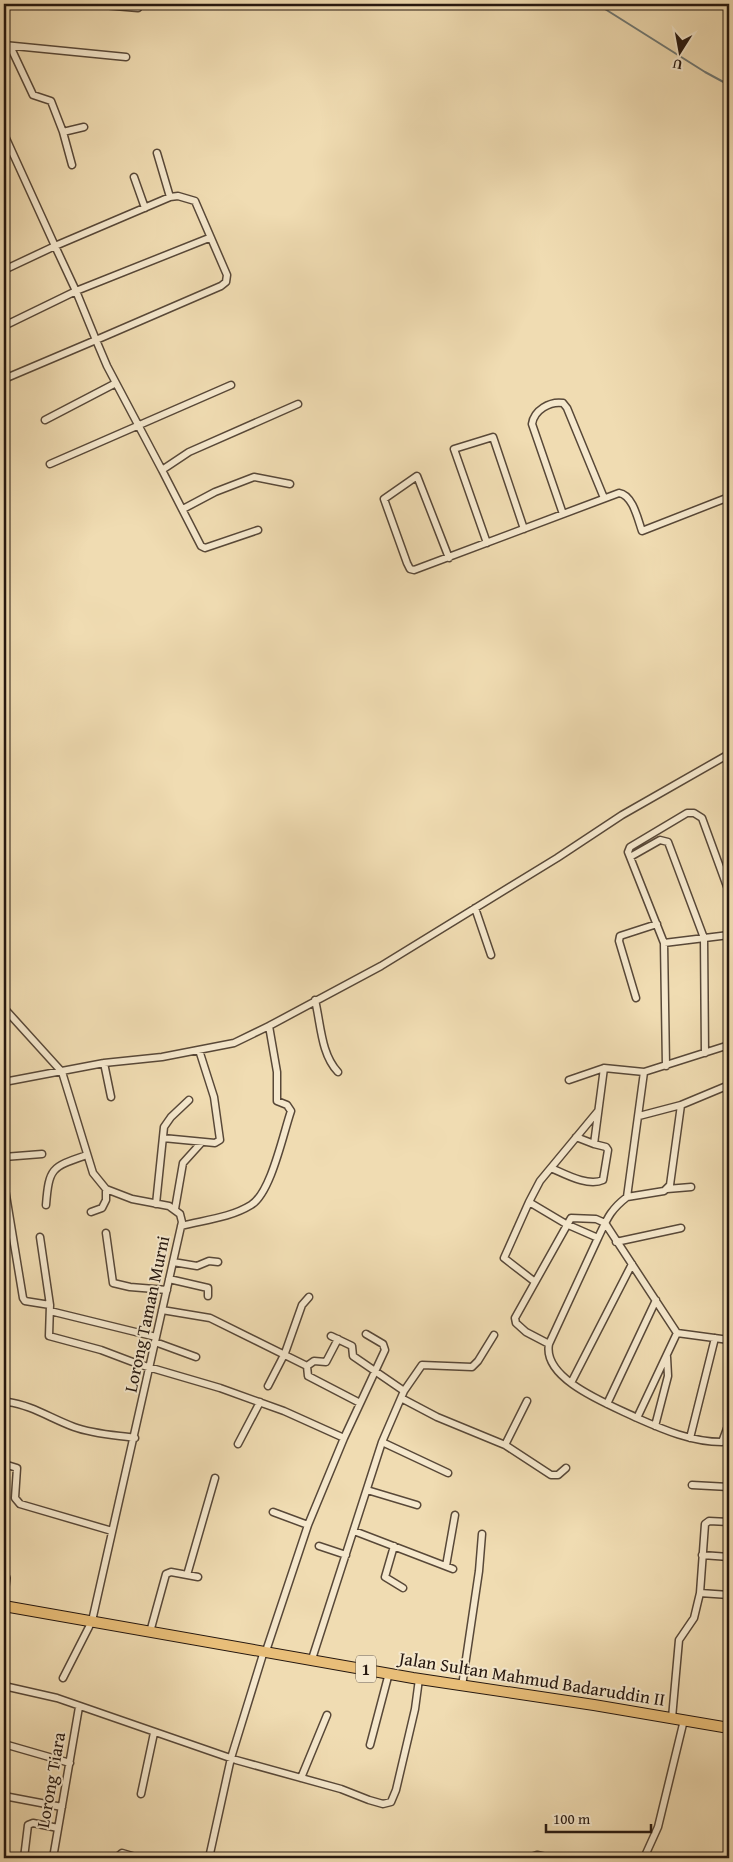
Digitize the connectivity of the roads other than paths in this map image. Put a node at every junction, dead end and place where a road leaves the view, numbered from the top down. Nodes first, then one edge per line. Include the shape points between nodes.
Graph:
1 (91, 4) edge
2 (138, 8) dead end
3 (7, 46) edge
4 (126, 57) dead end
5 (84, 127) dead end
6 (63, 132) junction
7 (4, 134) edge
8 (157, 153) dead end
9 (72, 165) dead end
10 (134, 177) dead end
11 (170, 197) junction
12 (145, 208) junction
13 (209, 238) junction
14 (55, 246) junction
15 (4, 270) edge
16 (76, 292) junction
17 (4, 326) edge
18 (96, 340) junction
19 (4, 379) edge
20 (116, 383) junction
21 (231, 386) dead end
22 (298, 404) dead end
23 (46, 420) dead end
24 (138, 426) junction
25 (50, 464) dead end
26 (162, 470) junction
27 (290, 484) dead end
28 (729, 497) edge
29 (604, 498) junction
30 (183, 509) junction
31 (563, 514) junction
32 (524, 529) junction
33 (258, 530) dead end
34 (487, 543) junction
35 (449, 558) junction
36 (729, 754) edge
37 (630, 857) junction
38 (729, 892) edge
39 (475, 908) junction
40 (656, 924) junction
41 (729, 935) edge
42 (704, 938) junction
43 (664, 943) junction
44 (491, 955) dead end
45 (636, 998) dead end
46 (315, 1000) junction
47 (4, 1008) edge
48 (269, 1026) junction
49 (729, 1044) edge
50 (199, 1050) junction
51 (705, 1053) junction
52 (104, 1064) junction
53 (666, 1066) junction
54 (604, 1068) junction
55 (62, 1072) junction
56 (338, 1072) dead end
57 (644, 1072) junction
58 (569, 1080) dead end
59 (4, 1082) edge
60 (729, 1085) edge
61 (111, 1097) dead end
62 (189, 1100) dead end
63 (681, 1105) junction
64 (599, 1110) junction
65 (639, 1116) junction
66 (576, 1137) junction
67 (164, 1138) junction
68 (202, 1142) junction
69 (594, 1144) junction
70 (42, 1154) dead end
71 (87, 1155) junction
72 (4, 1157) edge
73 (551, 1168) junction
74 (4, 1183) edge
75 (691, 1187) dead end
76 (667, 1189) junction
77 (106, 1190) junction
78 (627, 1197) junction
79 (5, 1199) edge
80 (529, 1202) junction
81 (156, 1204) junction
82 (46, 1205) dead end
83 (175, 1209) junction
84 (91, 1212) dead end
85 (605, 1223) junction
86 (566, 1224) junction
87 (181, 1226) junction
88 (681, 1228) dead end
89 (106, 1233) dead end
90 (40, 1238) dead end
91 (598, 1238) junction
92 (616, 1242) junction
93 (173, 1262) junction
94 (218, 1262) dead end
95 (632, 1264) junction
96 (169, 1279) junction
97 (535, 1282) junction
98 (167, 1290) junction
99 (208, 1296) dead end
100 (309, 1297) dead end
101 (656, 1300) junction
102 (50, 1308) junction
103 (162, 1310) junction
104 (677, 1333) junction
105 (366, 1334) dead end
106 (494, 1335) dead end
107 (331, 1336) dead end
108 (715, 1338) junction
109 (338, 1339) junction
110 (156, 1340) junction
111 (729, 1340) edge
112 (549, 1344) junction
113 (285, 1353) junction
114 (196, 1357) dead end
115 (667, 1357) junction
116 (307, 1366) junction
117 (151, 1367) junction
118 (376, 1370) junction
119 (571, 1383) junction
120 (268, 1386) dead end
121 (404, 1390) junction
122 (401, 1398) junction
123 (527, 1401) dead end
124 (260, 1402) junction
125 (360, 1403) junction
126 (4, 1404) edge
127 (607, 1404) junction
128 (637, 1418) junction
129 (729, 1423) edge
130 (654, 1426) junction
131 (135, 1438) junction
132 (344, 1438) junction
133 (690, 1438) junction
134 (382, 1442) junction
135 (238, 1444) dead end
136 (505, 1445) junction
137 (4, 1464) edge
138 (566, 1468) dead end
139 (448, 1473) dead end
140 (215, 1478) dead end
141 (692, 1485) dead end
142 (729, 1487) edge
143 (367, 1490) junction
144 (417, 1505) dead end
145 (272, 1512) dead end
146 (455, 1515) dead end
147 (729, 1522) edge
148 (308, 1525) junction
149 (112, 1531) junction
150 (354, 1532) junction
151 (482, 1534) dead end
152 (319, 1546) dead end
153 (394, 1546) junction
154 (346, 1555) junction
155 (702, 1555) junction
156 (729, 1557) edge
157 (446, 1566) junction
158 (453, 1569) dead end
159 (187, 1575) junction
160 (4, 1577) edge
161 (198, 1577) dead end
162 (403, 1588) dead end
163 (700, 1593) junction
164 (4, 1595) edge
165 (729, 1595) edge
166 (4, 1606) edge
167 (92, 1621) junction
168 (150, 1632) junction
169 (265, 1651) junction
170 (312, 1659) junction
171 (389, 1673) junction
172 (63, 1678) dead end
173 (420, 1679) junction
174 (4, 1686) edge
175 (462, 1686) junction
176 (79, 1707) junction
177 (327, 1715) dead end
178 (672, 1718) junction
179 (684, 1720) junction
180 (729, 1728) edge
181 (154, 1732) junction
182 (4, 1744) edge
183 (370, 1744) dead end
184 (231, 1758) junction
185 (70, 1763) junction
186 (301, 1778) junction
187 (141, 1794) dead end
188 (4, 1796) edge
189 (62, 1807) junction
190 (58, 1828) junction
191 (24, 1858) edge
192 (53, 1858) edge
193 (116, 1858) edge
194 (138, 1858) edge
195 (209, 1858) edge
196 (528, 1858) edge
197 (551, 1858) edge
198 (644, 1858) edge

1 - 2 street
3 - 4 street
3 - 6 street via 33,95 51,101
5 - 6 street
6 - 9 street
7 - 14 street
8 - 11 street
10 - 12 street
11 - 12 street
11 - 13 street via 195,201
12 - 14 street
13 - 16 street
13 - 18 street via 227,275 226,282
14 - 15 street
14 - 16 street
16 - 17 street
16 - 18 street
18 - 19 street
18 - 20 street
20 - 23 street
20 - 24 street
21 - 24 street
22 - 26 street via 189,452
24 - 25 street
24 - 26 street
26 - 30 street
27 - 30 street via 254,477
28 - 29 street via 642,531 625,495 619,493
29 - 31 street
29 - 31 street via 567,408 563,403 549,404 536,413 532,424
30 - 33 street via 203,547
31 - 32 street
32 - 34 street
32 - 34 street via 493,437 454,449
34 - 35 street
35 - 35 street via 410,569 384,499 418,476
36 - 39 street via 622,815
37 - 38 street via 630,847 687,813 694,813 702,818
37 - 40 street
37 - 42 street via 660,840 668,842
39 - 44 street
39 - 46 street via 380,966
40 - 43 street
40 - 45 street via 620,936
41 - 42 street
42 - 43 street
42 - 51 street
43 - 53 street
46 - 48 street
46 - 56 street via 326,1054
47 - 55 street
48 - 50 street via 234,1043
48 - 87 street via 277,1072 277,1101 292,1111 262,1194 250,1206 229,1215
49 - 51 street
50 - 52 street
50 - 68 street via 214,1097 221,1135 218,1142
51 - 53 street
52 - 55 street
52 - 61 street
53 - 57 street
54 - 57 street
54 - 58 street
54 - 64 street
55 - 59 street
55 - 71 street
57 - 65 street
60 - 63 street
62 - 67 street via 164,1127
63 - 65 street
63 - 76 street
64 - 66 street
64 - 69 street
65 - 78 street
66 - 69 street
66 - 73 street
67 - 68 street
67 - 81 street
68 - 83 street via 183,1163
69 - 73 street via 608,1150 603,1180 573,1178
70 - 72 street
71 - 77 street via 93,1173
71 - 82 street via 55,1169 48,1181
73 - 80 street
74 - 79 street
75 - 76 street
76 - 78 street
77 - 81 street
77 - 84 street via 102,1208
78 - 85 street via 616,1205
79 - 102 street via 23,1298 31,1304
80 - 86 street
80 - 97 street via 504,1258
81 - 83 street
83 - 87 street, Lorong Taman Murni via 180,1214
85 - 86 street via 576,1217
85 - 91 street
85 - 92 street
86 - 91 street
86 - 97 street
87 - 93 street, Lorong Taman Murni
88 - 92 street
89 - 98 street via 113,1283
90 - 102 street
91 - 112 street
92 - 95 street
93 - 94 street via 197,1266 209,1261
93 - 96 street, Lorong Taman Murni
95 - 101 street
95 - 119 street
96 - 98 street, Lorong Taman Murni
96 - 99 street via 208,1288
97 - 112 street via 516,1323
98 - 103 street, Lorong Taman Murni
100 - 113 street via 298,1313
101 - 104 street
101 - 127 street
102 - 110 street
102 - 117 street via 49,1336
103 - 110 street, Lorong Taman Murni
103 - 113 street via 210,1318
104 - 108 street
104 - 115 street
105 - 118 street via 385,1346
106 - 121 street via 472,1366 422,1365
107 - 109 street
108 - 111 street
108 - 133 street
109 - 116 street via 326,1362 314,1361
109 - 118 street via 352,1346 353,1356
110 - 114 street
110 - 117 street, Lorong Taman Murni
112 - 119 street via 548,1356 553,1365
113 - 116 street
113 - 120 street
115 - 128 street
115 - 130 street via 668,1376
116 - 125 street via 308,1376
117 - 124 street
117 - 131 street, Lorong Taman Murni
118 - 121 street
118 - 125 street
119 - 127 street
121 - 122 street
122 - 134 street
122 - 136 street
123 - 136 street
124 - 132 street
124 - 135 street
125 - 132 street
126 - 131 street via 23,1406 75,1427
127 - 128 street
128 - 130 street
129 - 133 street via 722,1442
130 - 133 street
131 - 149 street, Lorong Taman Murni
132 - 148 street
134 - 139 street
134 - 143 street
136 - 138 street via 551,1475 558,1476
137 - 149 street via 17,1468 15,1498 20,1504
140 - 159 street
141 - 142 street
143 - 144 street
143 - 150 street
145 - 148 street
146 - 157 street
147 - 155 street via 706,1522
148 - 169 street
149 - 167 street, Lorong Taman Murni
150 - 153 street
150 - 154 street
151 - 175 street
152 - 154 street
153 - 157 street
153 - 162 street via 385,1577
154 - 170 street
155 - 156 street
155 - 163 street
157 - 158 street
159 - 161 street
159 - 168 street via 166,1574
160 - 164 street
163 - 165 street
163 - 178 street via 694,1618 679,1640
166 - 167 highway, Jalan Sultan Mahmud Badaruddin II / 1
167 - 168 highway, Jalan Sultan Mahmud Badaruddin II / 1
167 - 172 street, Lorong Taman Murni
168 - 169 highway, Jalan Sultan Mahmud Badaruddin II / 1
169 - 170 highway, Jalan Sultan Mahmud Badaruddin II / 1
169 - 184 street
170 - 171 highway, Jalan Sultan Mahmud Badaruddin II / 1
171 - 173 highway, Jalan Sultan Mahmud Badaruddin II / 1
171 - 183 street
173 - 175 highway, Jalan Sultan Mahmud Badaruddin II / 1
173 - 186 street via 391,1802 376,1802
174 - 176 street via 58,1698
175 - 178 highway, Jalan Sultan Mahmud Badaruddin II / 1
176 - 181 street
176 - 185 street, Lorong Tiara
177 - 186 street
178 - 179 highway, Jalan Sultan Mahmud Badaruddin II / 1
179 - 180 highway, Jalan Sultan Mahmud Badaruddin II / 1
179 - 198 street via 658,1826
181 - 184 street
181 - 187 street
182 - 185 street
184 - 186 street
184 - 195 street
185 - 189 street, Lorong Tiara
188 - 189 street
189 - 190 street, Lorong Tiara
190 - 191 street via 28,1825
190 - 192 street, Lorong Tiara
193 - 194 street via 122,1853
196 - 197 street via 537,1855

